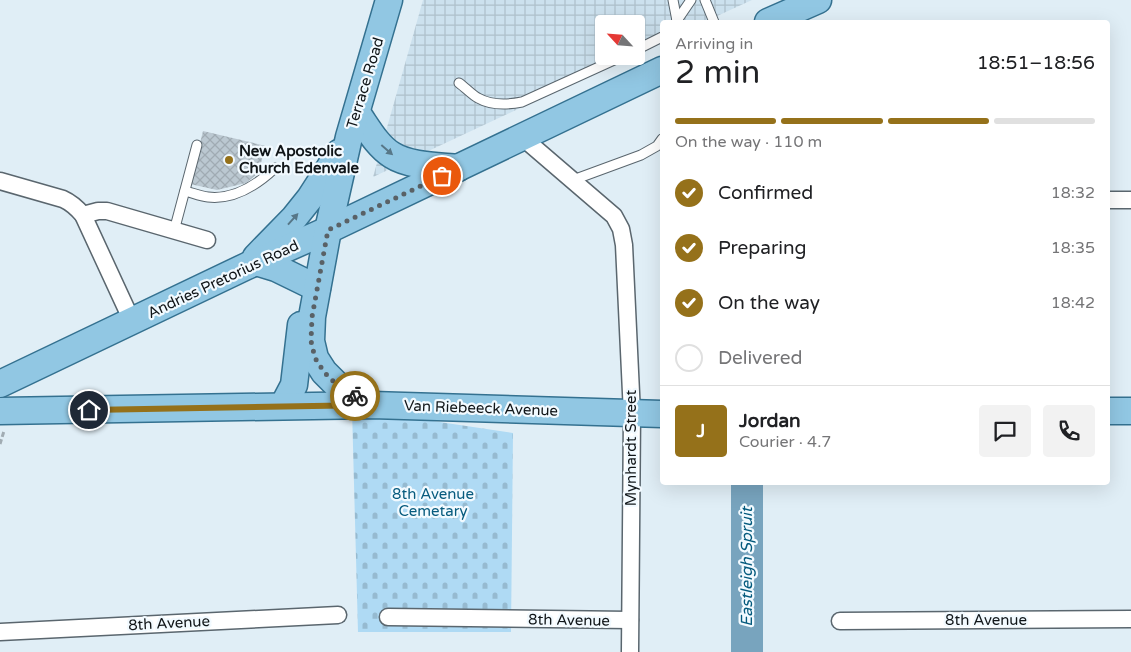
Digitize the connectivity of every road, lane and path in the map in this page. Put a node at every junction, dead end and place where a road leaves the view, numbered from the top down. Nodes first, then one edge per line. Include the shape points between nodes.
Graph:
1 (389, 0) edge
2 (672, 0) edge
3 (691, 0) edge
4 (705, 0) edge
5 (816, 1) edge
6 (677, 20) edge
7 (678, 20) edge
8 (713, 20) edge
9 (773, 20) edge
10 (660, 39) edge
11 (645, 46) edge
12 (603, 65) edge
13 (660, 71) edge
14 (459, 83) dead end
15 (357, 113) junction
16 (349, 137) junction
17 (522, 137) junction
18 (660, 142) edge
19 (197, 145) dead end
20 (276, 168) dead end
21 (458, 168) junction
22 (573, 180) junction
23 (0, 181) edge
24 (185, 191) junction
25 (1110, 200) edge
26 (1131, 200) edge
27 (83, 215) junction
28 (328, 230) junction
29 (174, 231) junction
30 (207, 240) dead end
31 (252, 264) junction
32 (316, 296) junction
33 (132, 321) junction
34 (0, 384) edge
35 (372, 405) junction
36 (283, 406) junction
37 (1110, 411) edge
38 (1131, 411) edge
39 (0, 412) edge
40 (632, 414) junction
41 (660, 414) edge
42 (338, 615) dead end
43 (388, 617) dead end
44 (1131, 619) edge
45 (630, 620) junction
46 (840, 621) dead end
47 (0, 632) edge
48 (630, 652) edge

1 - 15 main road, Terrace Road
2 - 6 lane
3 - 7 lane
4 - 8 lane
5 - 9 main road
10 - 11 lane
12 - 14 lane via 510,105 478,98
13 - 17 main road, Andries Pretorius Road
15 - 16 main road, Terrace Road
15 -> 21 main road via 380,144 401,160
16 - 28 main road, Terrace Road
31 -> 16 main road via 310,198
17 - 21 main road, Andries Pretorius Road
17 - 22 street, Mynhardt Street
18 - 22 lane via 641,155
19 - 24 lane
20 - 24 lane via 263,180 236,194 207,197
21 - 28 main road, Andries Pretorius Road
22 - 40 street, Mynhardt Street via 614,216 621,229
23 - 27 street via 63,199
24 - 29 lane
25 - 26 street
27 - 29 street via 107,212
27 - 33 street
28 - 31 main road, Andries Pretorius Road
28 - 32 main road, Terrace Road
29 - 30 street
31 - 32 main road via 276,268
31 - 33 main road, Andries Pretorius Road
32 - 35 main road, Terrace Road via 311,341 315,358 336,384
32 - 36 main road via 301,326 294,385
33 - 34 main road, Andries Pretorius Road
35 - 36 main road, Van Riebeeck Avenue
35 - 40 main road, Van Riebeeck Avenue
36 - 39 main road, Van Riebeeck Avenue
37 - 38 main road
40 - 41 main road, Van Riebeeck Avenue
40 - 45 street, Mynhardt Street
42 - 47 street, 8th Avenue
43 - 45 street, 8th Avenue
44 - 46 street, 8th Avenue
45 - 48 street, Mynhardt Street

